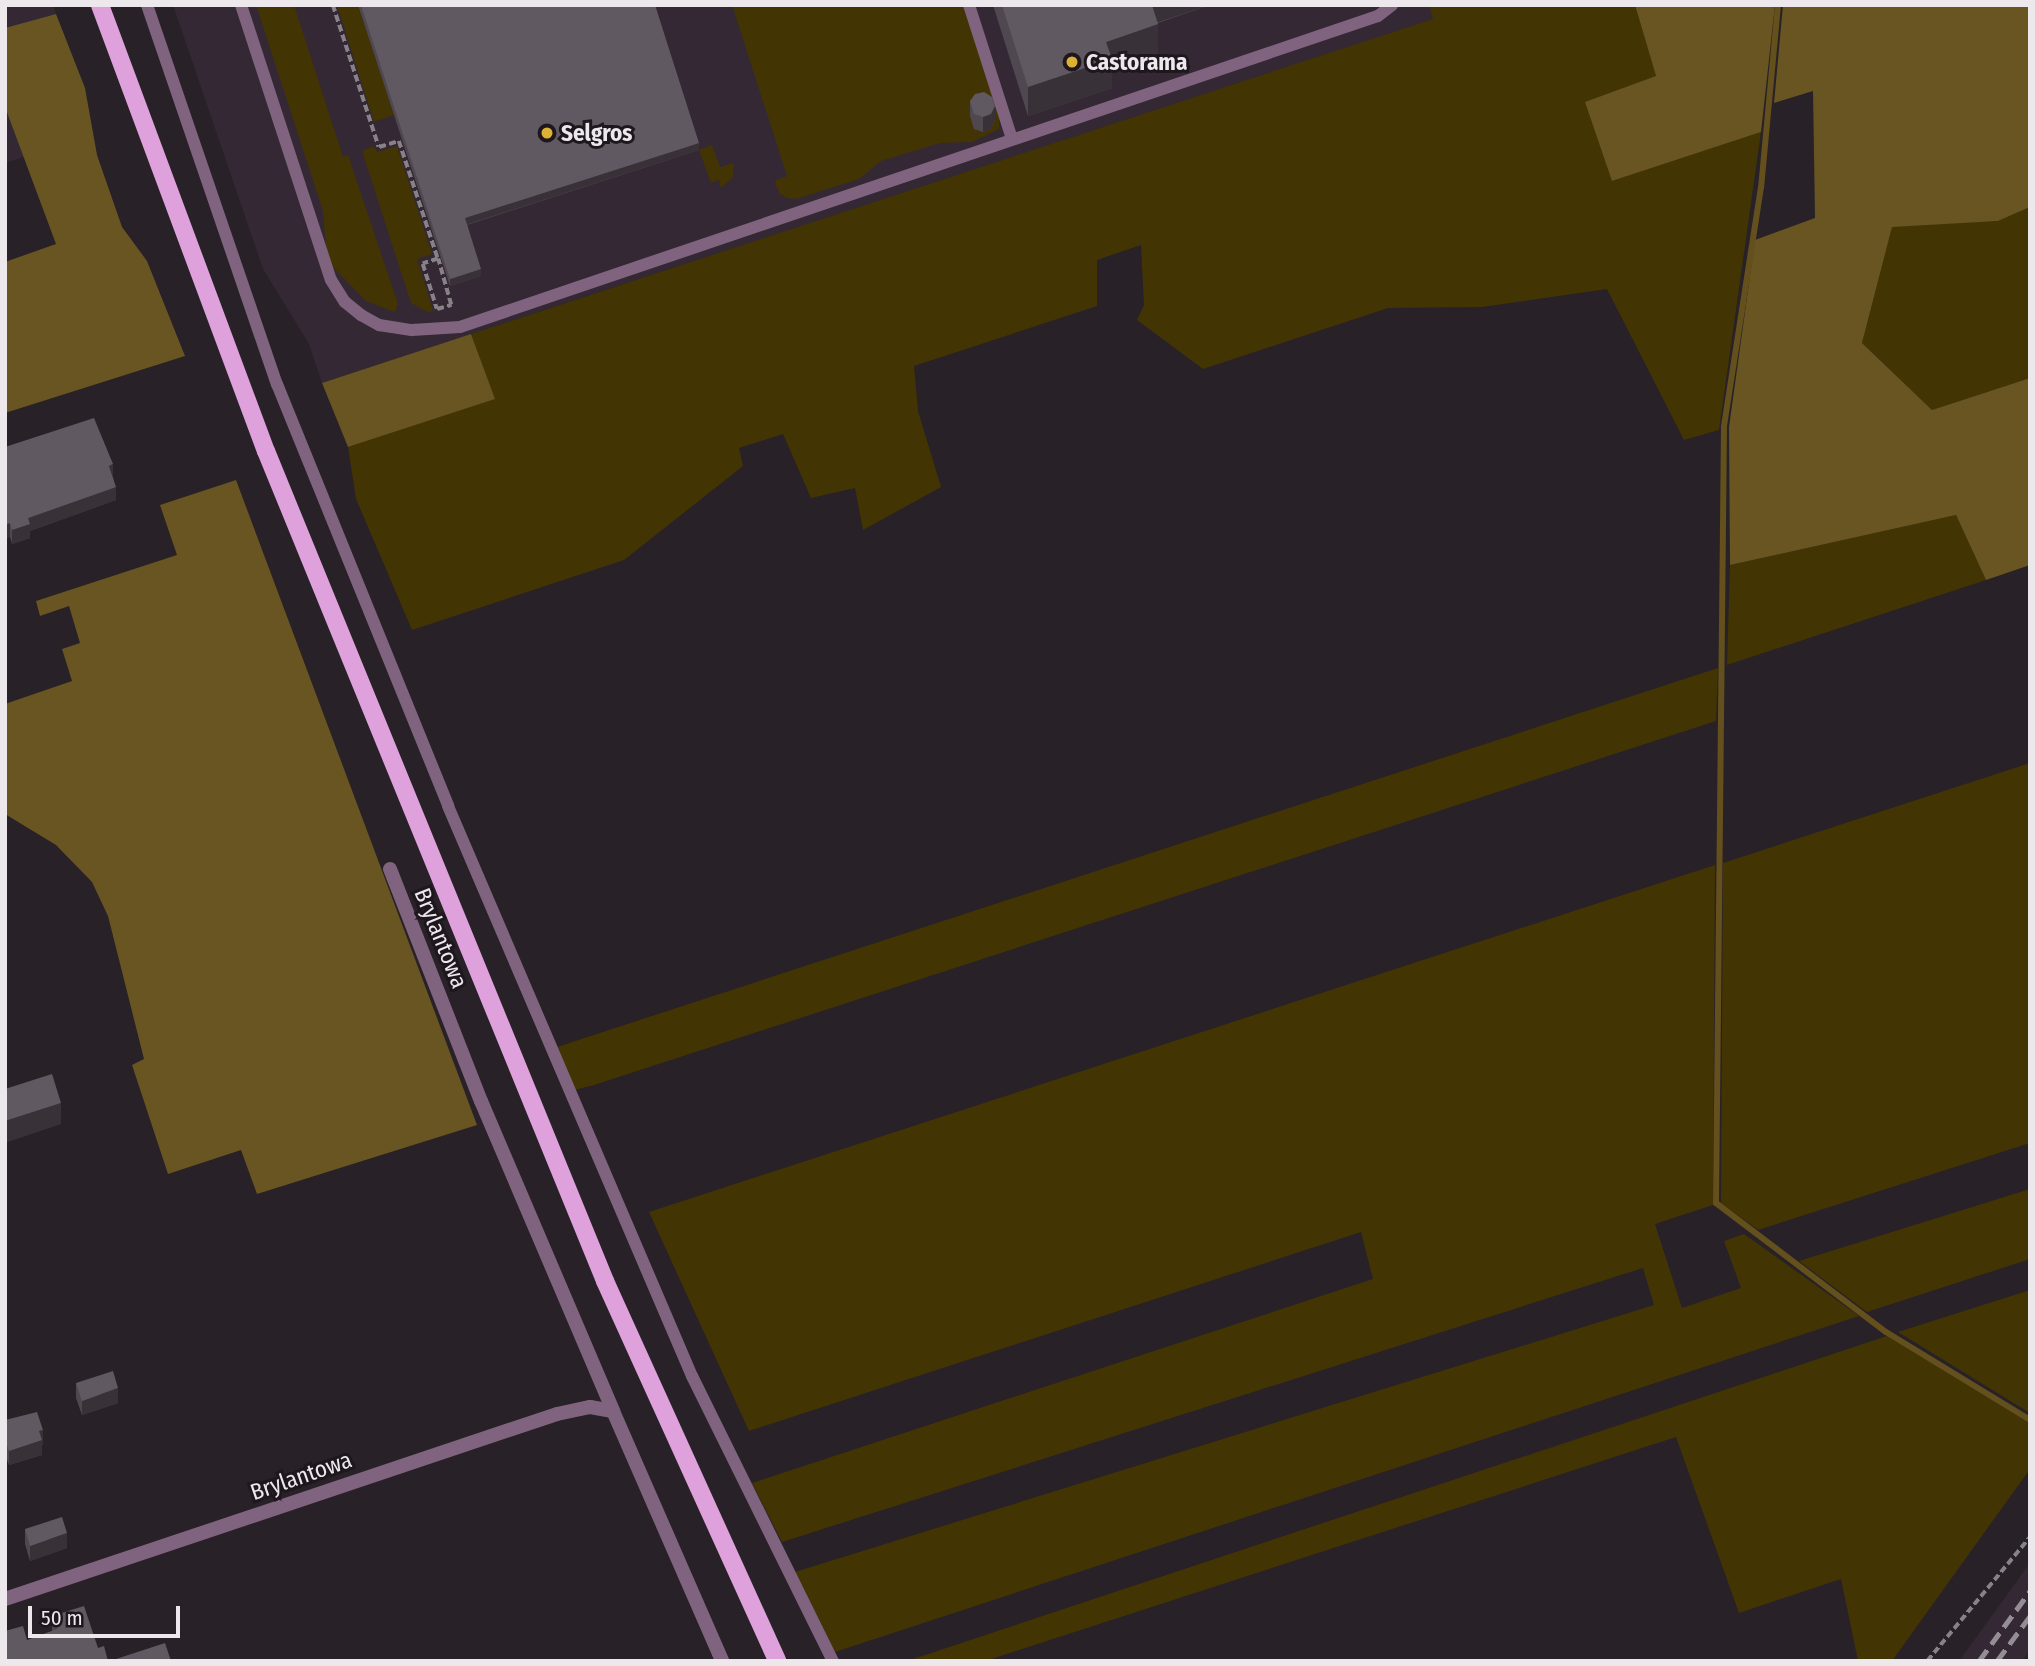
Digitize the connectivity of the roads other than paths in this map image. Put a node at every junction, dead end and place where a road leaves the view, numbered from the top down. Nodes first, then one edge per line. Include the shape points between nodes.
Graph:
1 (100, 5) edge
2 (147, 5) edge
3 (241, 5) edge
4 (969, 5) edge
5 (1392, 5) edge
6 (1012, 139) junction
7 (390, 869) dead end
8 (612, 1411) junction
9 (5, 1599) edge
10 (722, 1661) edge
11 (777, 1661) edge
12 (833, 1661) edge

1 - 11 main road via 266,451 606,1281
2 - 12 lane via 277,384 448,806 692,1376
3 - 6 lane via 331,280 345,302 379,325 460,327
4 - 6 lane
5 - 6 lane via 1378,16
7 - 8 street, Brylantowa via 481,1101
8 - 9 street, Brylantowa via 590,1407 557,1414
8 - 10 street, Brylantowa

